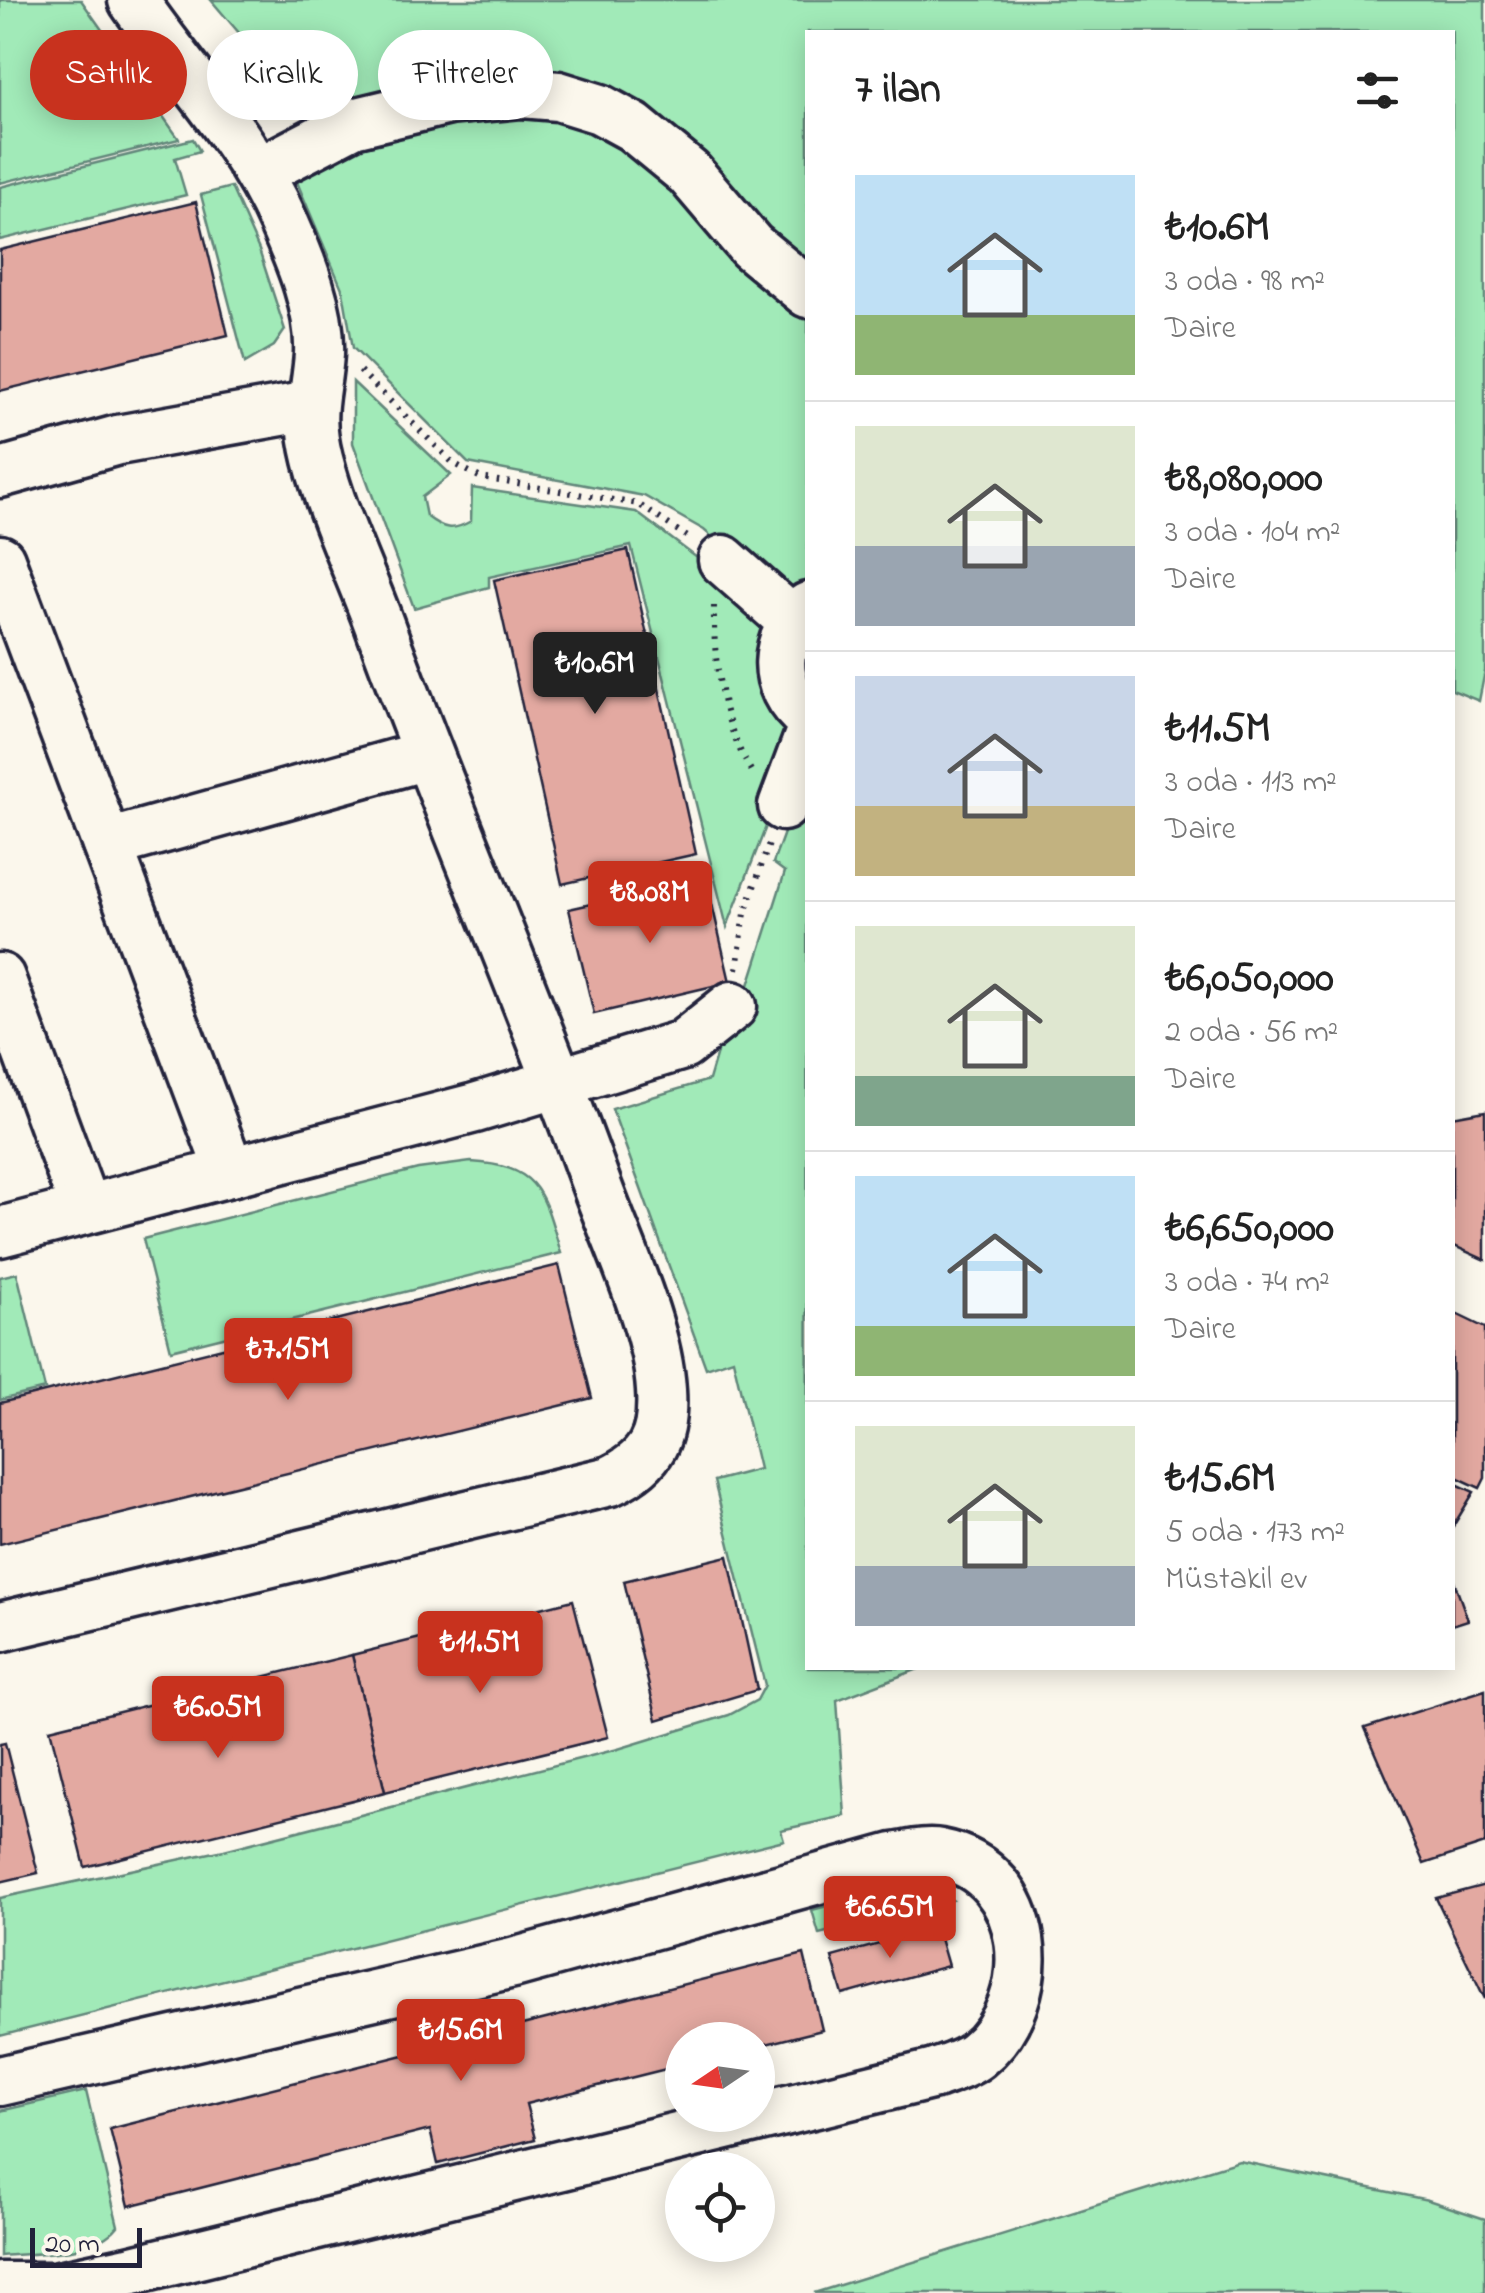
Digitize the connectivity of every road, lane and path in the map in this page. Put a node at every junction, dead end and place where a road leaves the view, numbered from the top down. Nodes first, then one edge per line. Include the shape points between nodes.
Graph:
1 (132, 0) edge
2 (258, 172) junction
3 (805, 291) edge
4 (359, 370) dead end
5 (309, 406) junction
6 (0, 473) edge
7 (0, 560) edge
8 (722, 560) junction
9 (802, 621) edge
10 (805, 713) edge
11 (805, 747) edge
12 (426, 754) junction
13 (782, 806) junction
14 (107, 844) junction
15 (0, 978) edge
16 (732, 1006) joint
17 (557, 1082) junction
18 (230, 1172) junction
19 (86, 1210) junction
20 (0, 1232) edge
21 (0, 1628) edge
22 (0, 2081) edge
23 (142, 2279) edge
24 (0, 2288) edge
25 (8, 2293) edge

1 - 2 lane
2 - 3 lane via 353,123 448,100 558,96 633,127 689,173 751,246
2 - 5 lane via 290,238 317,321 319,354
4 - 8 path via 453,463 481,478 638,504
5 - 6 lane via 118,440
5 - 12 lane via 318,460
7 - 14 lane
8 - 9 lane
8 - 13 path via 713,646 728,716 749,768
9 - 10 lane via 779,658 789,698
11 - 13 lane
12 - 14 lane
12 - 17 lane
13 - 16 path via 745,913
14 - 18 lane
15 - 19 lane
16 - 17 lane via 684,1045
17 - 18 lane
17 - 21 lane via 656,1353 660,1420 643,1461 610,1481
18 - 19 lane
19 - 20 lane
22 - 23 lane via 513,1963 894,1858 936,1853 957,1859 1003,1896 1019,1928 1022,1974 1011,2015 976,2056 935,2074
23 - 24 lane
24 - 25 lane

